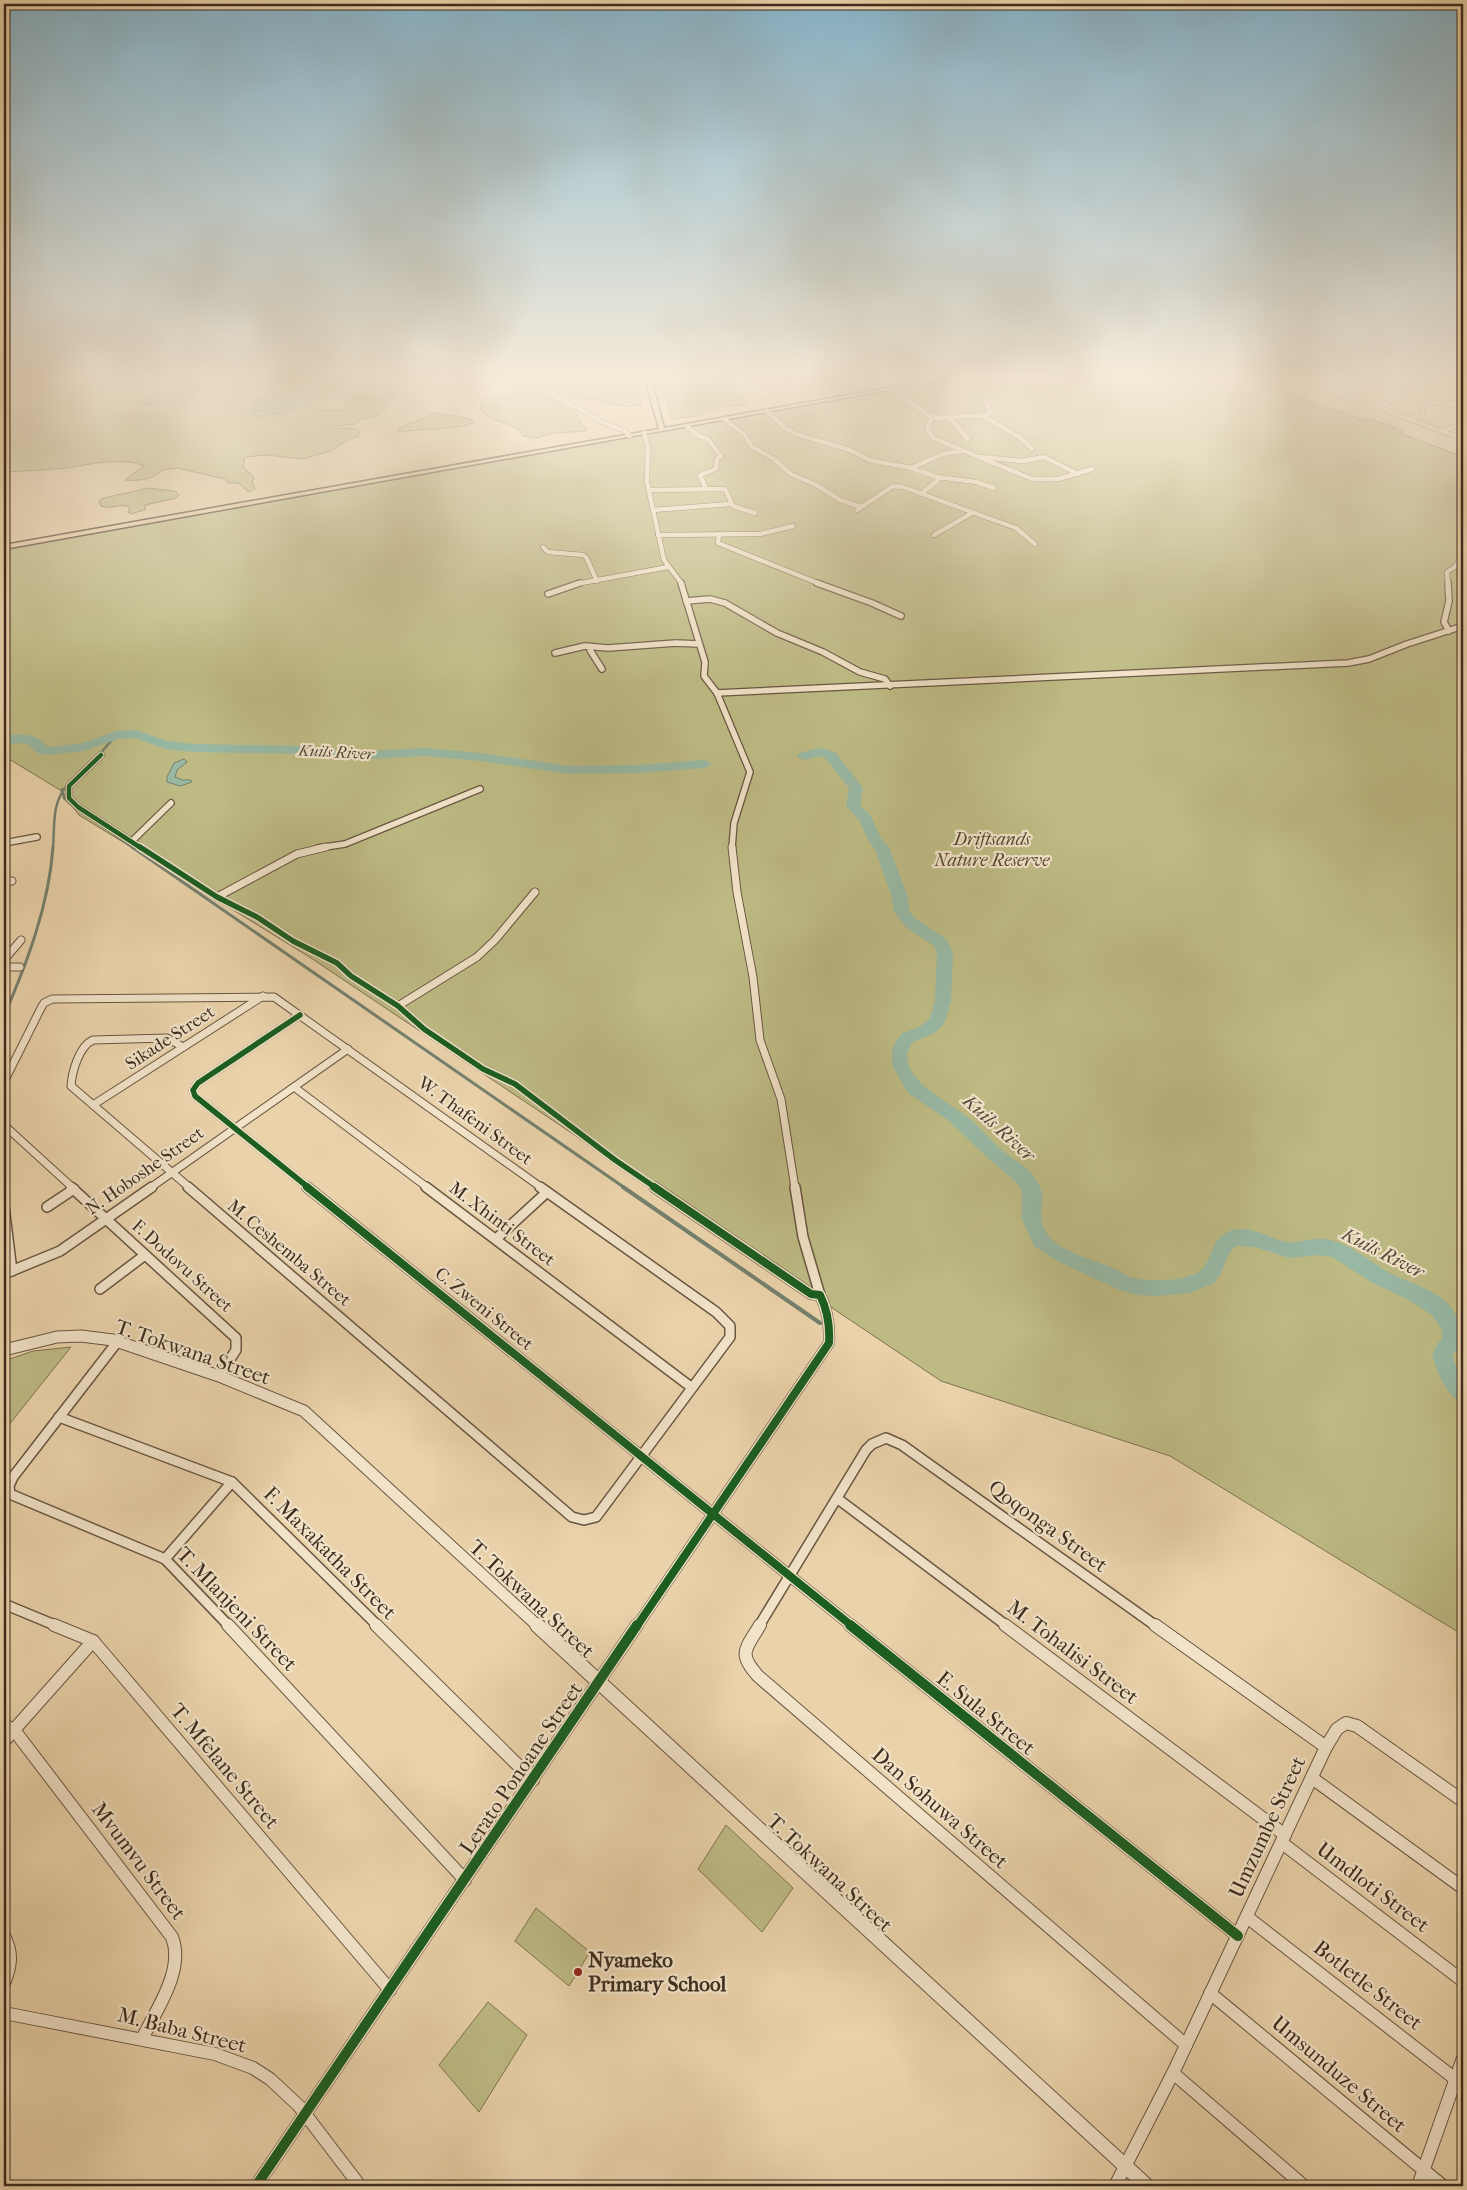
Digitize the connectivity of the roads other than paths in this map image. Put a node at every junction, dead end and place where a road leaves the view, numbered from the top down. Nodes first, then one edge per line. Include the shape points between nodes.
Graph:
1 (375, 481) edge
2 (649, 481) edge
3 (703, 481) edge
4 (808, 481) edge
5 (937, 481) edge
6 (970, 481) edge
7 (994, 488) dead end
8 (706, 489) junction
9 (649, 490) junction
10 (921, 494) junction
11 (731, 504) junction
12 (653, 510) junction
13 (755, 513) dead end
14 (972, 513) junction
15 (793, 526) dead end
16 (719, 534) junction
17 (658, 535) junction
18 (934, 535) dead end
19 (1035, 544) dead end
20 (4, 547) edge
21 (543, 547) dead end
22 (1463, 553) edge
23 (668, 567) junction
24 (598, 581) junction
25 (548, 594) dead end
26 (686, 601) junction
27 (901, 616) dead end
28 (1463, 626) edge
29 (1449, 631) junction
30 (700, 644) junction
31 (591, 647) junction
32 (554, 653) dead end
33 (602, 669) dead end
34 (890, 686) junction
35 (717, 693) junction
36 (101, 755) dead end
37 (480, 789) dead end
38 (171, 803) dead end
39 (37, 837) dead end
40 (131, 842) junction
41 (4, 844) edge
42 (12, 881) dead end
43 (4, 882) edge
44 (535, 892) dead end
45 (217, 897) junction
46 (21, 940) dead end
47 (4, 960) edge
48 (4, 967) edge
49 (20, 967) dead end
50 (263, 996) junction
51 (398, 1006) junction
52 (300, 1015) junction
53 (183, 1047) junction
54 (348, 1049) junction
55 (4, 1082) edge
56 (294, 1087) junction
57 (93, 1106) junction
58 (4, 1125) edge
59 (234, 1129) junction
60 (171, 1173) junction
61 (74, 1189) junction
62 (546, 1192) junction
63 (4, 1206) edge
64 (47, 1207) dead end
65 (106, 1218) junction
66 (496, 1239) junction
67 (145, 1255) junction
68 (8, 1272) edge
69 (100, 1289) dead end
70 (820, 1295) junction
71 (118, 1342) junction
72 (4, 1350) edge
73 (218, 1376) junction
74 (691, 1387) junction
75 (60, 1417) junction
76 (642, 1457) junction
77 (232, 1482) junction
78 (838, 1500) junction
79 (601, 1511) joint
80 (712, 1515) junction
81 (165, 1559) junction
82 (789, 1576) junction
83 (4, 1604) edge
84 (93, 1641) junction
85 (599, 1682) junction
86 (9, 1728) edge
87 (4, 1741) edge
88 (1326, 1748) junction
89 (1312, 1778) junction
90 (533, 1780) junction
91 (1463, 1801) edge
92 (1283, 1839) junction
93 (465, 1880) junction
94 (1463, 1888) edge
95 (1247, 1917) junction
96 (4, 1936) edge
97 (1238, 1936) junction
98 (1463, 1981) edge
99 (4, 1983) edge
100 (390, 1990) junction
101 (1210, 1993) junction
102 (4, 2013) edge
103 (142, 2039) junction
104 (1186, 2046) junction
105 (1463, 2058) edge
106 (1173, 2073) junction
107 (1460, 2082) edge
108 (305, 2113) junction
109 (1125, 2166) junction
110 (1424, 2170) junction
111 (256, 2186) edge
112 (360, 2186) edge
113 (1115, 2186) edge
114 (1146, 2186) edge
115 (1304, 2186) edge
116 (1418, 2186) edge
117 (1443, 2186) edge

1 - 20 main road
2 - 9 street
3 - 8 street
4 - 10 street via 859,509 893,486 903,486
5 - 10 street
6 - 7 street
8 - 9 street
8 - 11 street via 725,489
9 - 12 street
10 - 14 street
11 - 12 street
11 - 13 street
12 - 17 street
14 - 18 street
14 - 19 street via 1016,528
15 - 16 street via 760,534
16 - 17 street
16 - 27 street via 718,543 881,605
17 - 23 street
21 - 24 street via 548,552 583,555
22 - 29 street via 1456,566 1447,572 1449,601 1444,622
23 - 24 street
23 - 26 street via 679,578
24 - 25 street via 574,584
26 - 30 street
26 - 34 street via 710,599 725,603 777,633 860,672 885,679
28 - 29 street
29 - 34 street via 1348,664
30 - 31 street
30 - 35 street via 704,676
31 - 32 street
31 - 33 street
34 - 35 street
35 - 70 street via 750,772 736,810 732,840 737,891 754,977 762,1050 781,1098 803,1237
36 - 40 street via 70,786 70,798 78,807
37 - 45 street via 345,844 297,854
38 - 40 street
39 - 41 street
40 - 45 street
42 - 43 street
44 - 51 street via 477,957
45 - 51 street via 337,963 351,976
46 - 47 street
48 - 49 street
50 - 52 street, W. Thafeni Street via 276,998
50 - 53 street, Sikade Street
50 - 55 street, W. Thafeni Street via 52,1000 41,1008
51 - 70 street via 424,1029 483,1069 515,1084 715,1230 811,1294
52 - 54 street, W. Thafeni Street
52 - 59 street, C. Zweni Street via 195,1087 195,1096
53 - 57 street, Sikade Street
53 - 57 street, M. Ceshemba Street via 167,1038 99,1039 86,1044 70,1083
54 - 56 street, N. Hoboshe Street
54 - 62 street, W. Thafeni Street
56 - 59 street, N. Hoboshe Street
56 - 66 street, M. Xhinti Street
57 - 60 street, M. Ceshemba Street
58 - 61 street, F. Dodovu Street
59 - 60 street, N. Hoboshe Street
59 - 76 street, C. Zweni Street
60 - 65 street, N. Hoboshe Street
60 - 79 street, M. Ceshemba Street via 572,1517 585,1521
61 - 64 street
61 - 65 street, F. Dodovu Street
62 - 66 street
62 - 74 street, W. Thafeni Street via 726,1321 731,1330 730,1337
63 - 68 street
65 - 67 street, F. Dodovu Street
65 - 68 street, N. Hoboshe Street via 51,1256
66 - 74 street, M. Xhinti Street
67 - 69 street
67 - 73 street, F. Dodovu Street via 236,1338 234,1354
70 - 80 street, Lerato Ponoane Street via 830,1314 829,1343
71 - 72 street, T. Tokwana Street via 65,1337
71 - 73 street, T. Tokwana Street
71 - 75 street, T. Mlanjeni Street
73 - 85 street, T. Tokwana Street via 304,1412
74 - 76 street, W. Thafeni Street
75 - 77 street, F. Maxakatha Street
75 - 81 street, T. Mlanjeni Street via 13,1478 10,1494
76 - 79 street, W. Thafeni Street
76 - 80 street, C. Zweni Street
77 - 81 street
77 - 90 street, F. Maxakatha Street
78 - 82 street, Qoqonga Street
78 - 88 street, Qoqonga Street via 872,1444 886,1438 902,1445
78 - 92 street, M. Tohalisi Street
80 - 82 street, E. Sula Street
80 - 85 street, Lerato Ponoane Street
81 - 93 street, T. Mlanjeni Street
82 - 97 street, E. Sula Street
82 - 104 street, Dan Sohuwa Street via 745,1650 744,1658 750,1669
83 - 84 street, T. Mfelane Street
84 - 86 street
84 - 100 street, T. Mfelane Street
85 - 90 street, Lerato Ponoane Street
85 - 109 street, T. Tokwana Street
86 - 87 street
86 - 103 street, Mvumvu Street via 170,1932 176,1944 178,1959 175,1970
88 - 89 street, Umzumbe Street
88 - 91 street, Umzumbe Street via 1337,1729 1346,1723 1357,1726
89 - 92 street, Umzumbe Street
89 - 94 street
90 - 93 street, Lerato Ponoane Street
92 - 95 street, Umzumbe Street
92 - 98 street, Umdloti Street
93 - 100 street, Lerato Ponoane Street
95 - 97 street, Umzumbe Street
95 - 107 street, Botletle Street
96 - 99 street via 12,1949 12,1964
97 - 101 street, Umzumbe Street
100 - 108 street, Lerato Ponoane Street
101 - 104 street, Umzumbe Street
101 - 110 street, Umsunduze Street
102 - 103 street, M. Baba Street
103 - 108 street, M. Baba Street via 233,2059 273,2083
104 - 106 street, Umzumbe Street
105 - 107 street
106 - 109 street, Umzumbe Street
106 - 115 street
107 - 110 street
108 - 111 street, Lerato Ponoane Street
108 - 112 street, M. Baba Street
109 - 113 street, Umzumbe Street
109 - 114 street, T. Tokwana Street
110 - 116 street
110 - 117 street, Umsunduze Street

